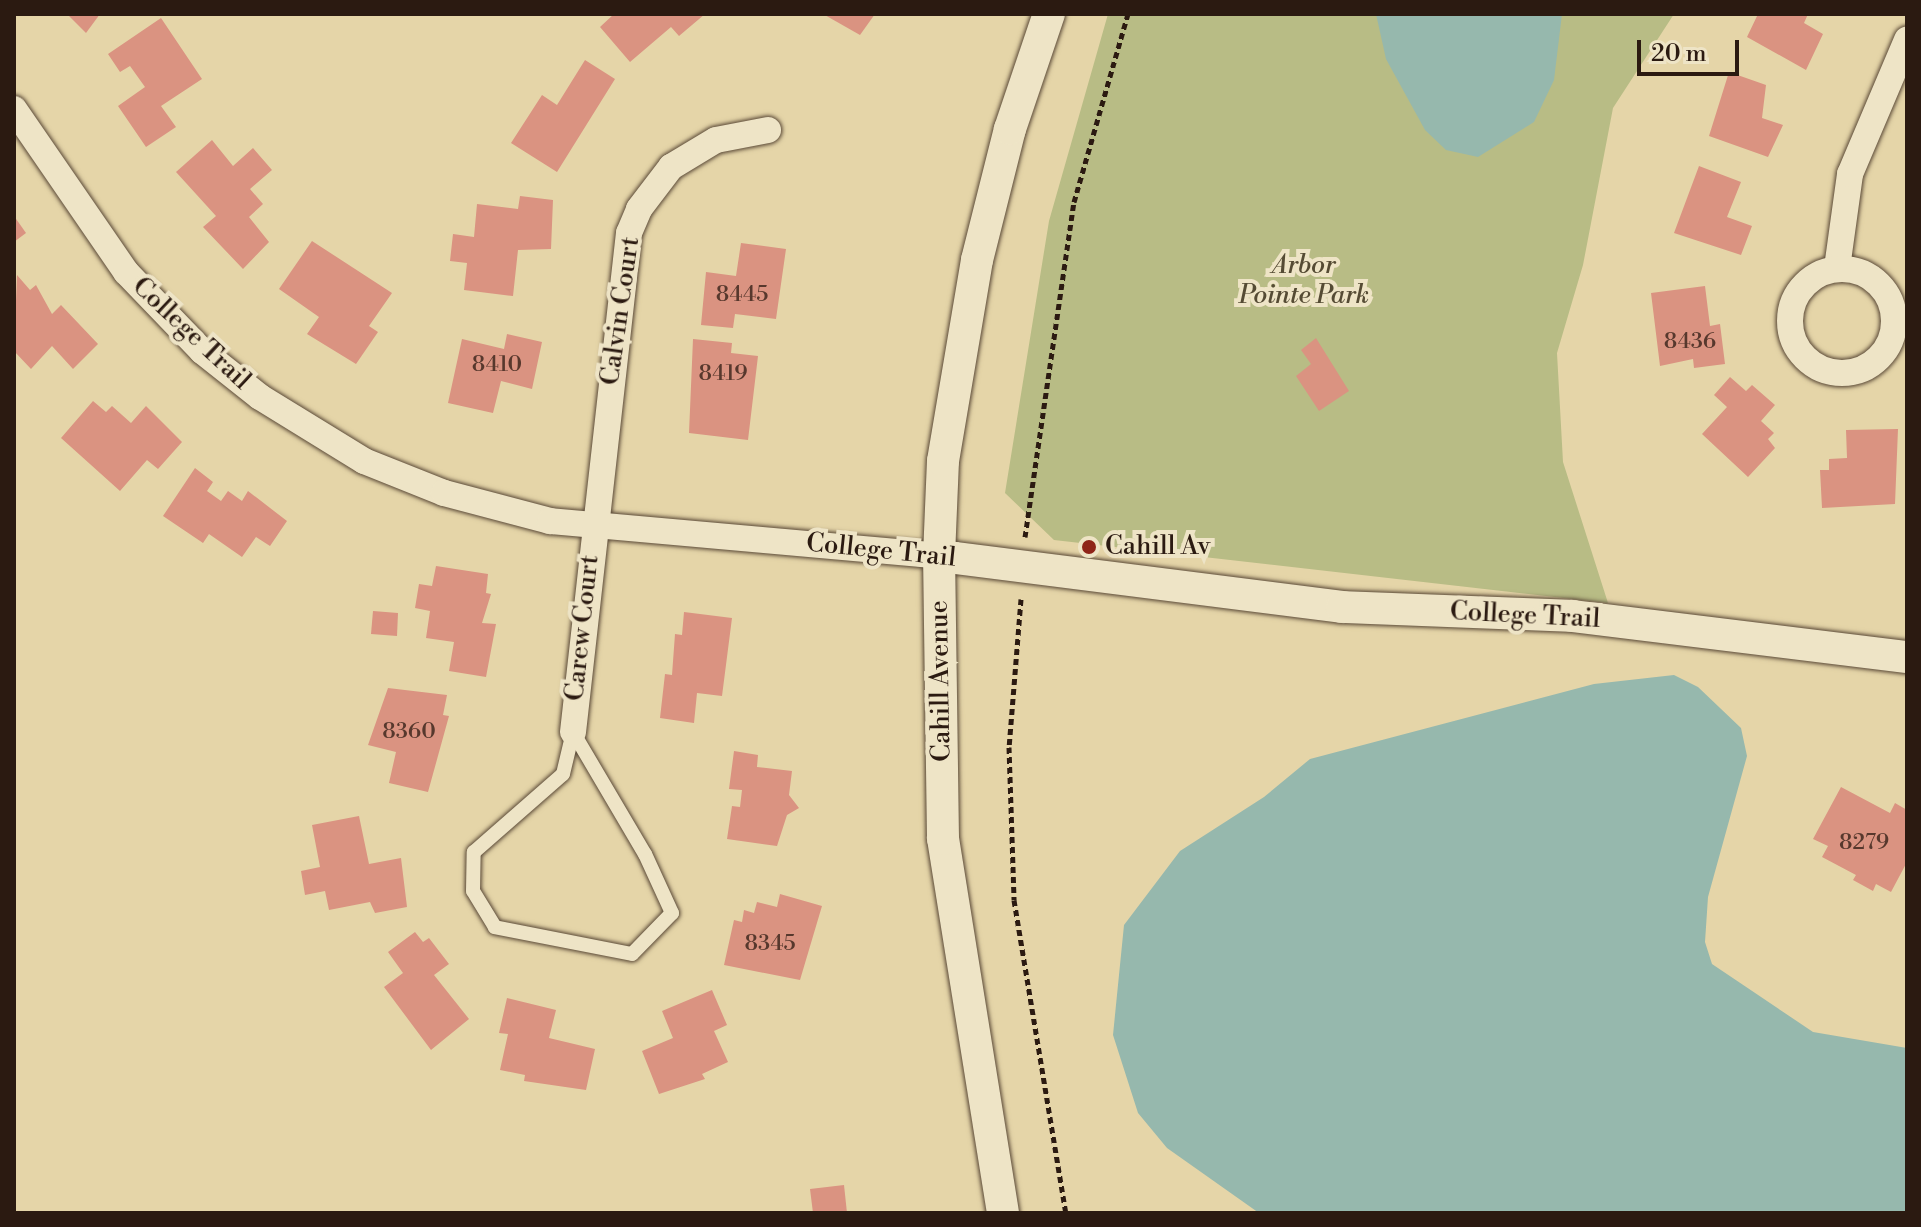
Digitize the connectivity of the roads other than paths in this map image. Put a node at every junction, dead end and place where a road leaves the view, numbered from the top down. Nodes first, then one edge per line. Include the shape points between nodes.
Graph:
1 (1049, 14) edge
2 (1907, 40) edge
3 (14, 109) edge
4 (768, 130) dead end
5 (1837, 268) junction
6 (594, 525) junction
7 (939, 556) junction
8 (1907, 657) edge
9 (573, 732) junction
10 (1003, 1213) edge

1 - 7 street, Cahill Avenue via 1010,129 977,260 943,461
2 - 5 street via 1850,174
3 - 6 street, College Trail via 126,272 202,351 260,397 332,443 398,476 514,513
4 - 6 street, Calvin Court via 743,132 694,151 671,167 639,209 624,258
5 - 5 street via 1801,287 1789,325 1807,361 1825,371 1846,373 1882,355 1892,337 1894,317 1876,280
6 - 7 street, College Trail
6 - 9 street, Carew Court
7 - 8 street, College Trail via 1342,607 1573,616
7 - 10 street, Cahill Avenue via 943,839
9 - 9 lane via 645,854 672,913 632,954 495,927 473,891 474,852 563,774

